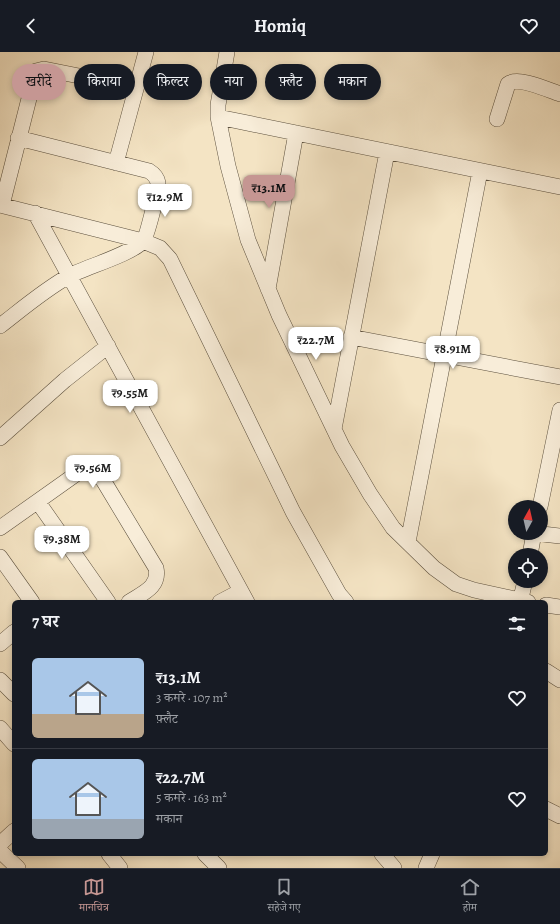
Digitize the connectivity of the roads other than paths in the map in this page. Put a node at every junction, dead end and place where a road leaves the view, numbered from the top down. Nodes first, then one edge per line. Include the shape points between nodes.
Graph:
1 (146, 52) edge
2 (227, 52) edge
3 (74, 76) edge
4 (560, 94) edge
5 (218, 117) junction
6 (497, 119) dead end
7 (296, 133) junction
8 (18, 138) junction
9 (387, 152) junction
10 (116, 163) junction
11 (480, 171) junction
12 (560, 187) edge
13 (1, 205) edge
14 (35, 213) junction
15 (143, 241) junction
16 (69, 276) junction
17 (268, 290) junction
18 (0, 326) edge
19 (351, 337) junction
20 (108, 346) junction
21 (443, 355) junction
22 (560, 376) edge
23 (560, 410) edge
24 (558, 425) edge
25 (334, 429) junction
26 (0, 438) edge
27 (542, 500) edge
28 (38, 502) junction
29 (0, 528) edge
30 (548, 535) edge
31 (560, 536) edge
32 (408, 542) junction
33 (0, 557) edge
34 (524, 588) edge
35 (244, 596) edge
36 (31, 600) edge
37 (107, 600) edge
38 (132, 600) edge
39 (228, 600) edge
40 (344, 600) edge
41 (515, 600) edge
42 (523, 600) edge
43 (548, 605) edge
44 (560, 607) edge
45 (12, 634) edge
46 (0, 644) edge
47 (548, 672) edge
48 (0, 680) edge
49 (560, 680) edge
50 (12, 692) edge
51 (0, 728) edge
52 (12, 742) edge
53 (548, 810) edge
54 (560, 816) edge
55 (12, 834) edge
56 (0, 844) edge
57 (0, 851) edge
58 (111, 856) edge
59 (207, 856) edge
60 (384, 856) edge
61 (431, 856) edge
62 (18, 868) edge
63 (120, 868) edge
64 (219, 868) edge
65 (394, 868) edge
66 (426, 868) edge

1 - 10 street
2 - 5 street
3 - 8 street via 44,69 36,72
4 - 6 street via 512,80 508,84
5 - 7 street
5 - 17 street via 248,240
7 - 9 street
7 - 17 street
8 - 10 street
8 - 13 street
9 - 11 street
9 - 19 street
10 - 15 street via 149,171 159,184
11 - 12 street
11 - 21 street
13 - 14 street
14 - 15 street
14 - 16 street
15 - 16 street
15 - 40 street via 160,248 170,259 293,512
16 - 18 street
16 - 20 street
17 - 25 street
19 - 21 street
19 - 25 street
20 - 26 street via 65,380
20 - 35 street
21 - 22 street
21 - 32 street
23 - 24 street
24 - 27 street
25 - 32 street via 370,494 393,528
28 - 29 street
28 - 37 street
28 - 38 street via 83,471 95,473 103,480 158,574 153,585
30 - 31 street
32 - 41 street via 434,568 456,584
33 - 36 street
34 - 42 street
35 - 39 street
43 - 44 street
45 - 46 street
47 - 49 street
48 - 50 street
51 - 52 street
53 - 54 street
55 - 56 street
57 - 62 street
58 - 63 street
59 - 64 street
60 - 65 street
61 - 66 street

